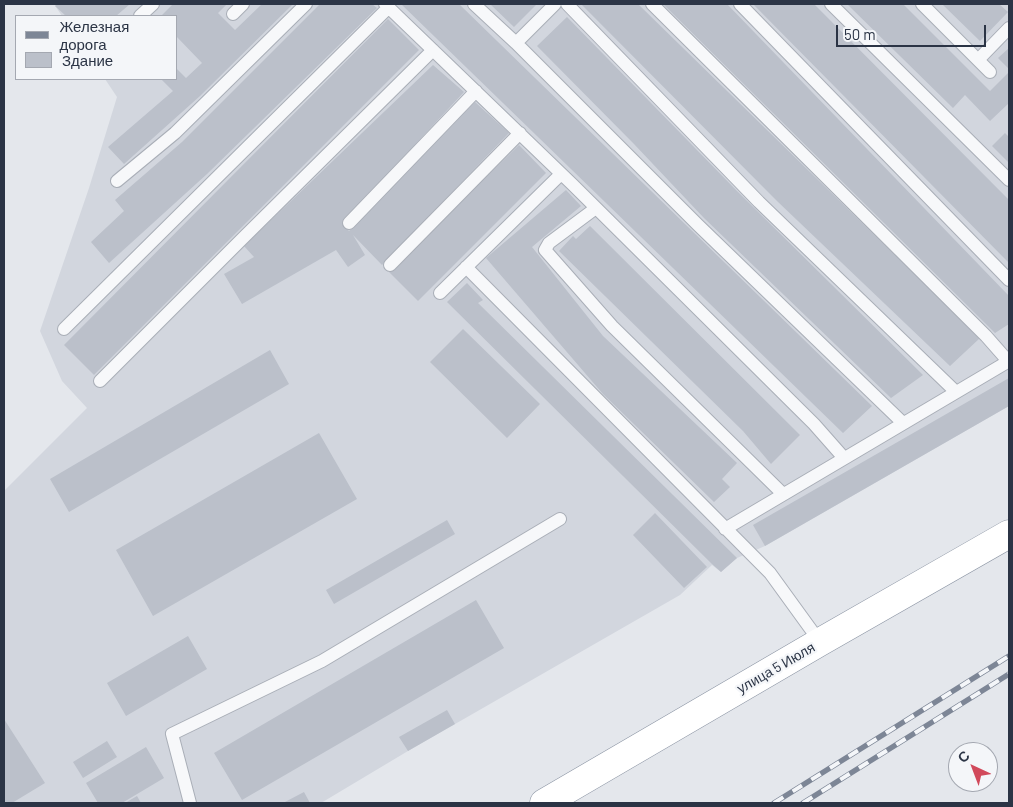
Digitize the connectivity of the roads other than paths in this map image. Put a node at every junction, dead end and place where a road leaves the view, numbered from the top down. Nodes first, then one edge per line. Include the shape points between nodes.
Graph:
1 (154, 4) edge
2 (243, 4) edge
3 (306, 4) edge
4 (474, 4) edge
5 (555, 4) edge
6 (567, 4) edge
7 (652, 4) edge
8 (740, 4) edge
9 (831, 4) edge
10 (922, 4) edge
11 (387, 5) edge
12 (233, 14) dead end
13 (141, 15) edge
14 (1009, 28) edge
15 (516, 43) junction
16 (433, 50) junction
17 (978, 60) junction
18 (990, 72) dead end
19 (476, 91) junction
20 (520, 133) junction
21 (562, 174) junction
22 (1009, 180) edge
23 (117, 181) dead end
24 (596, 208) junction
25 (349, 223) dead end
26 (390, 265) dead end
27 (466, 267) junction
28 (1009, 280) edge
29 (440, 293) dead end
30 (64, 328) dead end
31 (1008, 361) edge
32 (100, 381) dead end
33 (956, 392) junction
34 (903, 423) junction
35 (844, 458) junction
36 (783, 494) junction
37 (560, 519) dead end
38 (725, 529) junction
39 (1009, 534) edge
40 (820, 642) junction
41 (190, 803) edge
42 (544, 803) edge

1 - 13 lane
2 - 12 lane
3 - 23 lane via 175,133
4 - 15 lane
5 - 15 lane
6 - 33 lane via 759,202
7 - 31 lane
8 - 28 lane
9 - 22 lane
10 - 17 lane
11 - 16 lane
11 - 30 lane
14 - 17 lane
15 - 34 lane
16 - 19 lane
16 - 32 lane
17 - 18 lane
19 - 20 lane
19 - 25 lane
20 - 21 lane
20 - 26 lane
21 - 24 lane
21 - 27 lane
24 - 35 lane via 814,424
24 - 36 lane via 549,243 546,250 612,326
27 - 29 lane
27 - 38 lane
31 - 33 lane
33 - 34 lane
34 - 35 lane
35 - 36 lane
36 - 38 lane
37 - 41 lane via 322,661 172,734
38 - 40 lane via 770,573
39 - 40 highway, улица 5 Июля
40 - 42 highway, улица 5 Июля

